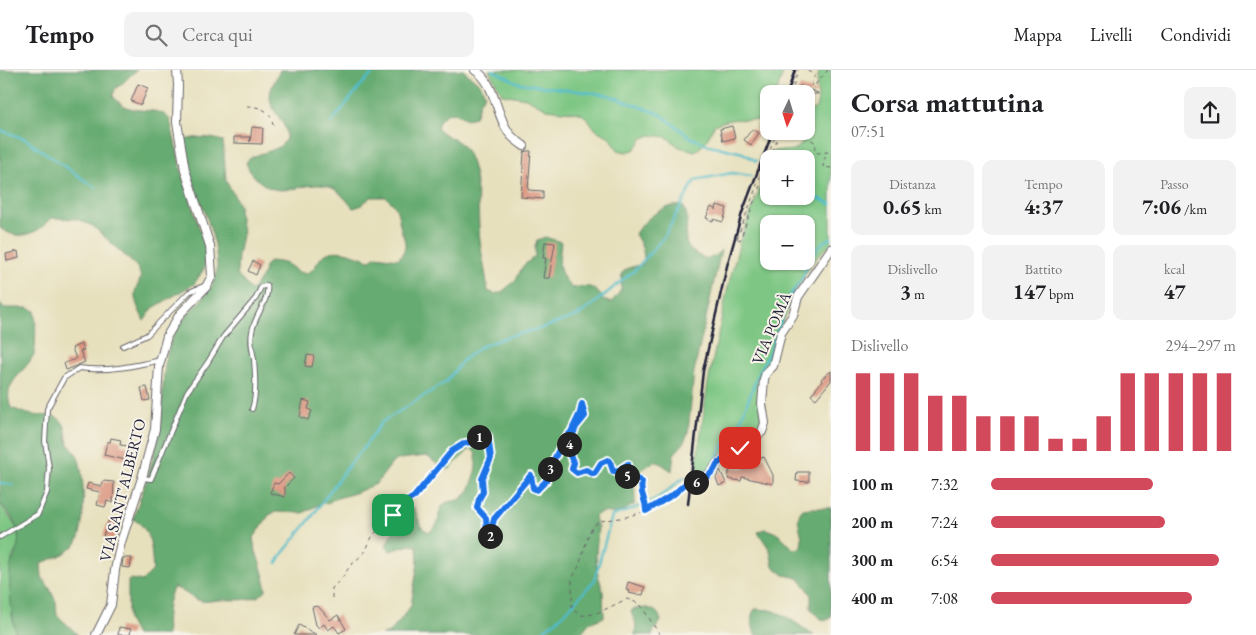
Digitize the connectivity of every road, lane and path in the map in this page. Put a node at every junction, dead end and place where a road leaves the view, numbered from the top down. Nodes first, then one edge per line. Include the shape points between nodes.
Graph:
1 (176, 70) edge
2 (475, 70) edge
3 (798, 70) edge
4 (804, 70) edge
5 (828, 70) edge
6 (794, 85) edge
7 (812, 85) edge
8 (815, 86) edge
9 (247, 106) dead end
10 (273, 125) dead end
11 (813, 140) edge
12 (524, 146) dead end
13 (831, 168) edge
14 (760, 178) edge
15 (760, 185) edge
16 (831, 249) edge
17 (208, 284) junction
18 (123, 346) dead end
19 (161, 360) junction
20 (252, 409) dead end
21 (142, 478) junction
22 (696, 482) joint
23 (646, 511) junction
24 (0, 537) edge
25 (332, 598) dead end
26 (96, 635) edge
27 (660, 635) edge

1 - 17 street via 177,122 185,170 210,246 212,276
2 - 12 street via 486,81 509,134
3 - 6 path
4 - 7 path via 815,74
5 - 8 path
9 - 10 path via 264,109
11 - 13 path via 817,153 828,152 823,168
14 - 15 path via 737,239 740,240
16 - 22 street, VIA POMÀ via 798,297 781,333 773,366 764,379 762,404 765,423 762,432
17 - 18 lane via 189,292 146,335
17 - 19 street, VIA SANT'ALBERTO via 180,314 167,336
19 - 21 street, VIA SANT'ALBERTO via 154,429
19 - 24 lane via 123,368 79,368 64,378 46,409 47,492 38,514
20 - 21 lane via 252,330 268,292 267,285 261,287 256,298 223,336 179,409 151,479
21 - 26 street, VIA SANT'ALBERTO via 121,542 111,605
22 - 23 path via 680,487
23 - 25 path via 642,482 637,479 627,486 628,464 616,472 608,460 601,463 594,474 586,470 577,473 572,469 574,463 569,444 585,416 582,404 546,481 537,490 533,488 531,475 494,519 490,536 486,518 477,508 483,492 482,479 491,458 488,436 482,434 452,451 414,497 381,526 365,552 332,588
23 - 27 path via 601,521 593,526 572,579 572,609 586,616 627,599 635,601

